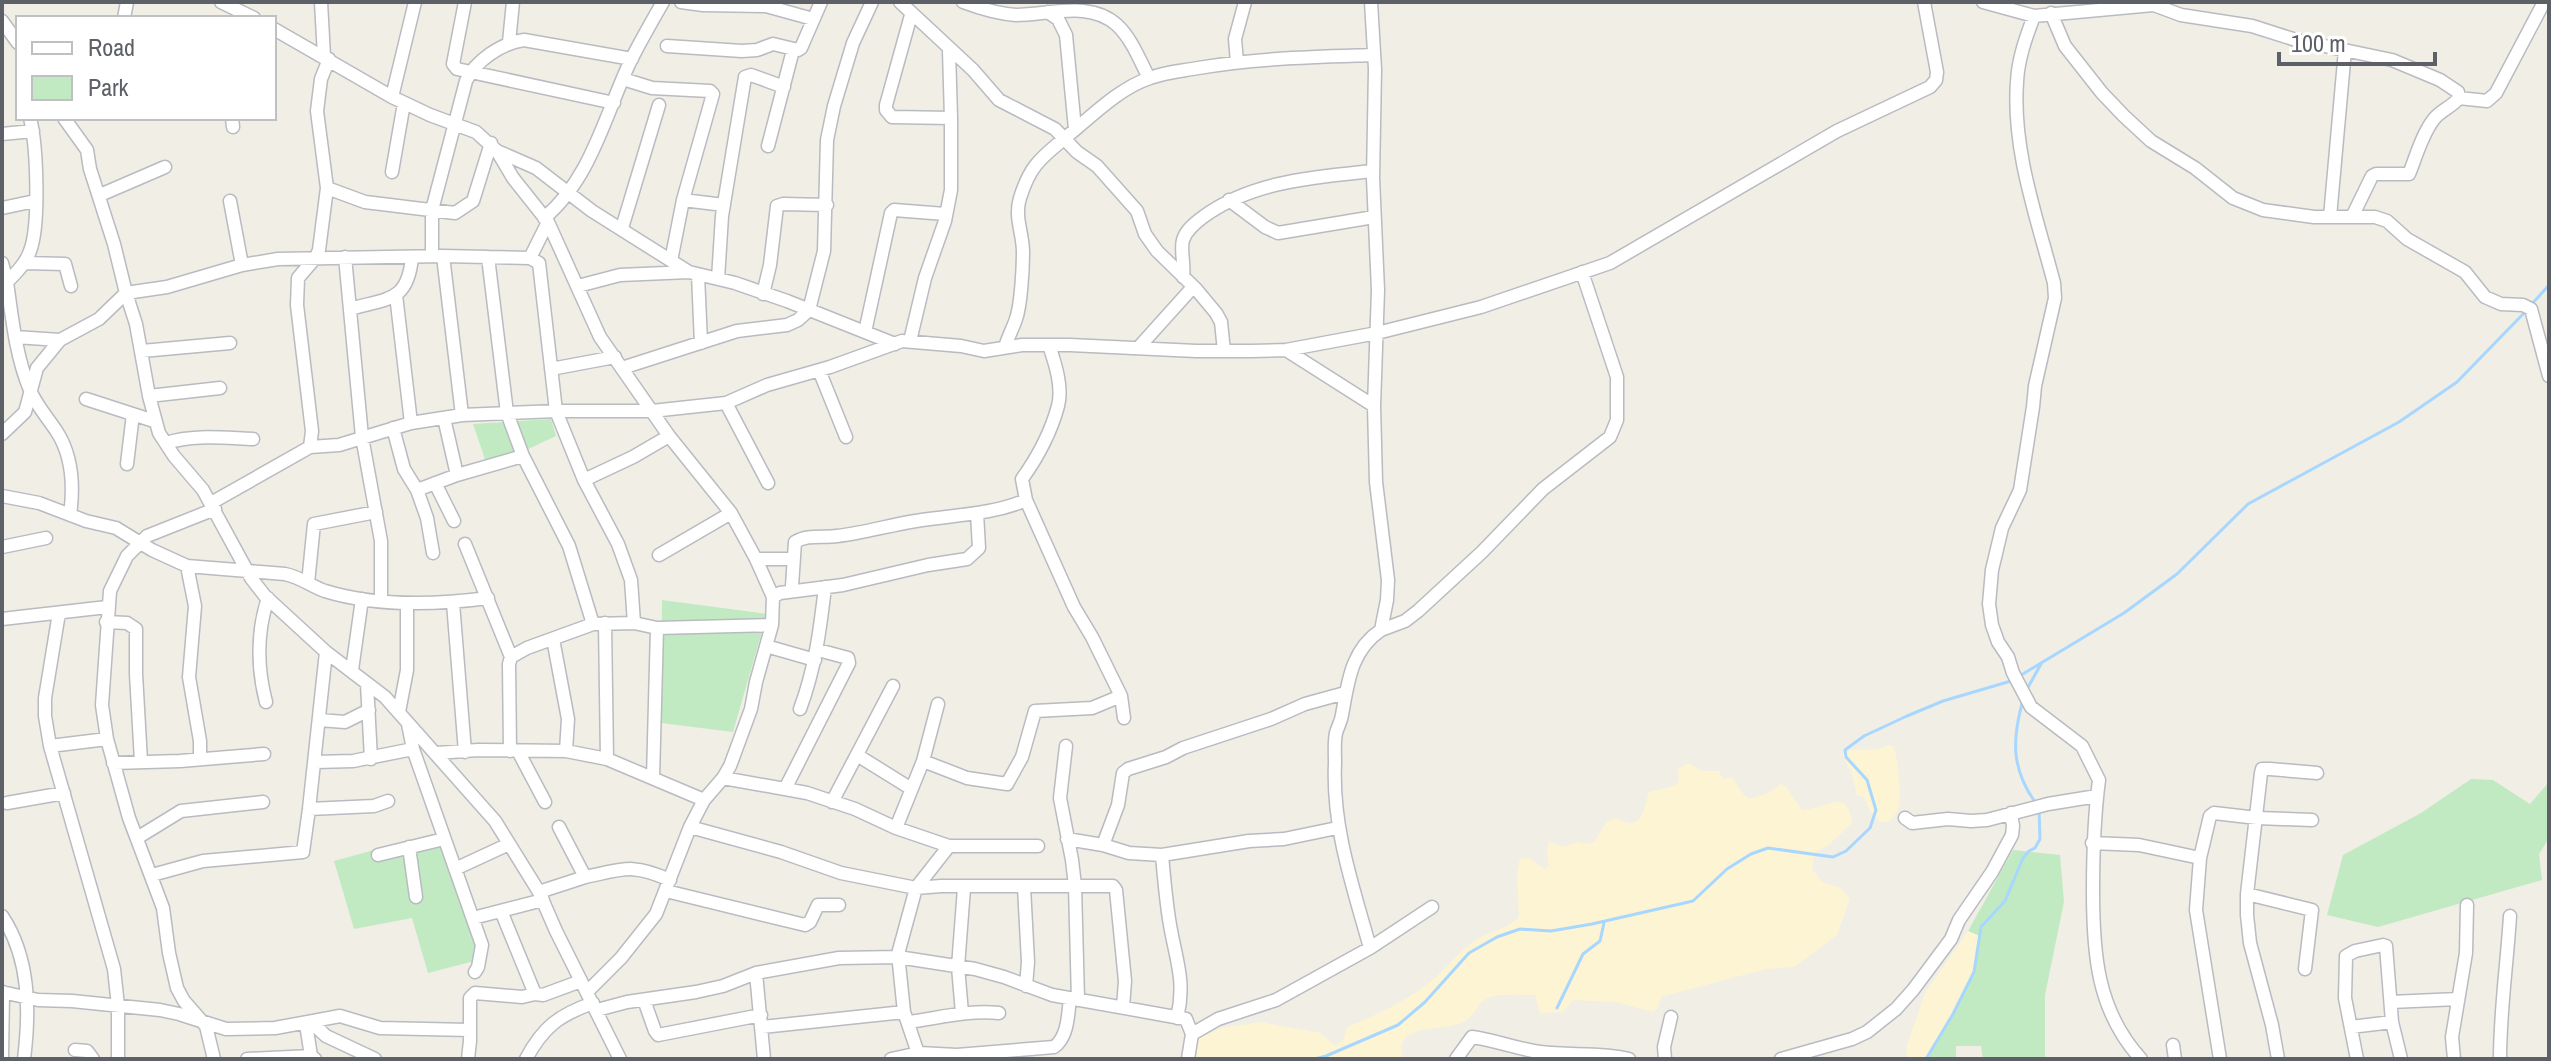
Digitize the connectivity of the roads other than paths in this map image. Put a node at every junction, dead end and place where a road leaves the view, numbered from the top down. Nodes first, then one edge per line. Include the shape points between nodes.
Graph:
1 (221, 2) edge
2 (321, 2) edge
3 (415, 2) edge
4 (465, 2) edge
5 (513, 2) edge
6 (663, 2) edge
7 (681, 2) edge
8 (821, 2) edge
9 (872, 2) edge
10 (900, 2) edge
11 (963, 2) edge
12 (1245, 2) edge
13 (1371, 2) edge
14 (1924, 2) edge
15 (1983, 2) edge
16 (2544, 2) edge
17 (2158, 4) edge
18 (775, 5) edge
19 (1048, 12) junction
20 (2051, 13) junction
21 (911, 15) junction
22 (246, 16) edge
23 (2034, 16) junction
24 (813, 19) junction
25 (2, 21) edge
26 (276, 30) edge
27 (16, 40) edge
28 (509, 42) junction
29 (667, 46) dead end
30 (793, 50) junction
31 (949, 50) junction
32 (2345, 50) junction
33 (1374, 55) junction
34 (326, 58) junction
35 (632, 59) junction
36 (1237, 62) junction
37 (469, 74) junction
38 (1149, 78) junction
39 (623, 79) junction
40 (784, 87) junction
41 (2459, 98) junction
42 (398, 100) junction
43 (614, 103) junction
44 (659, 105) dead end
45 (951, 118) junction
46 (65, 120) edge
47 (455, 123) junction
48 (31, 124) edge
49 (1075, 129) junction
50 (2, 134) edge
51 (1064, 139) junction
52 (768, 146) dead end
53 (494, 147) junction
54 (165, 167) dead end
55 (1373, 171) junction
56 (392, 172) dead end
57 (327, 188) junction
58 (570, 193) junction
59 (100, 195) junction
60 (683, 200) junction
61 (1229, 200) junction
62 (35, 201) junction
63 (230, 201) dead end
64 (724, 205) junction
65 (827, 205) junction
66 (2, 208) edge
67 (432, 210) junction
68 (945, 214) junction
69 (1374, 217) junction
70 (2330, 217) junction
71 (2352, 217) junction
72 (546, 220) junction
73 (622, 228) junction
74 (437, 256) junction
75 (316, 257) junction
76 (345, 257) junction
77 (412, 257) junction
78 (488, 257) junction
79 (530, 258) junction
80 (671, 261) junction
81 (2, 263) edge
82 (24, 263) junction
83 (242, 265) junction
84 (1582, 272) junction
85 (693, 273) junction
86 (1183, 277) junction
87 (718, 279) junction
88 (7, 282) junction
89 (71, 286) dead end
90 (578, 286) junction
91 (1193, 287) junction
92 (126, 293) junction
93 (763, 294) junction
94 (396, 295) junction
95 (11, 305) junction
96 (350, 309) junction
97 (809, 310) junction
98 (2, 316) edge
99 (865, 332) junction
100 (1377, 333) junction
101 (15, 337) junction
102 (60, 340) junction
103 (910, 341) junction
104 (230, 343) dead end
105 (701, 343) junction
106 (895, 344) junction
107 (1049, 345) junction
108 (1005, 347) junction
109 (1139, 347) junction
110 (1286, 350) junction
111 (142, 351) junction
112 (1224, 351) junction
113 (618, 362) junction
114 (551, 369) junction
115 (819, 370) junction
116 (2549, 376) edge
117 (220, 388) dead end
118 (31, 392) junction
119 (149, 396) junction
120 (86, 399) dead end
121 (726, 403) junction
122 (1374, 406) junction
123 (556, 411) junction
124 (652, 411) junction
125 (507, 413) junction
126 (133, 414) junction
127 (462, 415) junction
128 (444, 418) junction
129 (154, 421) junction
130 (411, 423) junction
131 (393, 428) junction
132 (2, 434) edge
133 (669, 436) junction
134 (362, 437) junction
135 (846, 437) dead end
136 (253, 439) dead end
137 (166, 443) junction
138 (310, 447) junction
139 (523, 456) junction
140 (127, 464) dead end
141 (457, 475) junction
142 (584, 480) junction
143 (435, 483) junction
144 (768, 483) dead end
145 (417, 490) junction
146 (2, 496) edge
147 (1026, 500) junction
148 (213, 506) junction
149 (376, 512) junction
150 (731, 513) junction
151 (977, 513) junction
152 (70, 515) junction
153 (454, 521) dead end
154 (46, 538) dead end
155 (138, 542) junction
156 (465, 544) dead end
157 (2, 547) edge
158 (433, 553) dead end
159 (659, 555) dead end
160 (756, 559) junction
161 (793, 559) junction
162 (187, 566) junction
163 (247, 571) junction
164 (308, 583) junction
165 (825, 587) junction
166 (794, 591) junction
167 (773, 597) junction
168 (268, 598) junction
169 (488, 598) junction
170 (362, 599) junction
171 (381, 601) junction
172 (407, 603) junction
173 (453, 603) junction
174 (107, 607) junction
175 (59, 613) junction
176 (2, 621) edge
177 (106, 622) junction
178 (634, 623) junction
179 (599, 624) junction
180 (772, 625) junction
181 (657, 628) junction
182 (1381, 630) junction
183 (553, 639) junction
184 (766, 646) junction
185 (326, 652) junction
186 (816, 655) junction
187 (511, 657) junction
188 (352, 670) junction
189 (367, 684) junction
190 (893, 686) dead end
191 (1345, 693) junction
192 (1121, 696) junction
193 (266, 702) dead end
194 (938, 704) dead end
195 (800, 709) dead end
196 (369, 710) junction
197 (404, 716) junction
198 (1124, 718) dead end
199 (319, 720) junction
200 (107, 739) junction
201 (50, 746) junction
202 (1066, 746) dead end
203 (413, 749) junction
204 (514, 751) junction
205 (566, 751) junction
206 (465, 752) junction
207 (437, 753) junction
208 (264, 754) dead end
209 (857, 755) junction
210 (200, 759) junction
211 (371, 759) junction
212 (607, 759) junction
213 (141, 761) junction
214 (923, 761) junction
215 (315, 762) junction
216 (113, 763) junction
217 (2317, 773) dead end
218 (653, 778) junction
219 (723, 778) junction
220 (910, 788) junction
221 (785, 789) junction
222 (64, 793) junction
223 (2097, 796) junction
224 (704, 800) junction
225 (388, 801) dead end
226 (263, 802) dead end
227 (545, 802) dead end
228 (832, 802) junction
229 (7, 803) dead end
230 (309, 809) junction
231 (2011, 813) junction
232 (1905, 818) dead end
233 (2257, 818) junction
234 (2312, 820) dead end
235 (559, 827) dead end
236 (690, 827) junction
237 (896, 828) junction
238 (1337, 828) junction
239 (137, 838) junction
240 (444, 839) junction
241 (1067, 839) junction
242 (2092, 843) junction
243 (509, 844) junction
244 (1103, 845) junction
245 (949, 846) junction
246 (1038, 846) dead end
247 (409, 847) junction
248 (378, 855) dead end
249 (1162, 855) junction
250 (2200, 858) junction
251 (455, 869) junction
252 (152, 875) junction
253 (585, 877) junction
254 (668, 885) junction
255 (1075, 886) junction
256 (1024, 887) junction
257 (916, 888) junction
258 (964, 888) junction
259 (2247, 894) junction
260 (541, 896) junction
261 (416, 897) dead end
262 (839, 905) dead end
263 (2467, 905) dead end
264 (1432, 907) dead end
265 (501, 911) junction
266 (2, 916) edge
267 (2510, 916) dead end
268 (473, 918) junction
269 (1370, 948) junction
270 (958, 967) junction
271 (2305, 969) dead end
272 (475, 972) dead end
273 (756, 973) junction
274 (1026, 986) junction
275 (3, 992) edge
276 (535, 994) junction
277 (589, 996) junction
278 (27, 998) junction
279 (1074, 999) junction
280 (2458, 999) junction
281 (644, 1000) junction
282 (2391, 1002) junction
283 (118, 1006) junction
284 (1123, 1007) junction
285 (962, 1013) junction
286 (999, 1013) dead end
287 (906, 1017) junction
288 (1671, 1017) dead end
289 (1177, 1018) junction
290 (201, 1020) junction
291 (761, 1021) junction
292 (2392, 1022) junction
293 (308, 1023) junction
294 (2351, 1027) junction
295 (470, 1030) junction
296 (1192, 1034) junction
297 (2173, 1045) dead end
298 (75, 1050) dead end
299 (920, 1056) edge
300 (313, 1057) edge
301 (2, 1059) edge
302 (24, 1059) edge
303 (93, 1059) edge
304 (118, 1059) edge
305 (214, 1059) edge
306 (247, 1059) edge
307 (375, 1059) edge
308 (468, 1059) edge
309 (526, 1059) edge
310 (620, 1059) edge
311 (764, 1059) edge
312 (891, 1059) edge
313 (1188, 1059) edge
314 (1456, 1059) edge
315 (1629, 1059) edge
316 (1665, 1059) edge
317 (1781, 1059) edge
318 (2141, 1059) edge
319 (2175, 1059) edge
320 (2220, 1059) edge
321 (2278, 1059) edge
322 (2357, 1059) edge
323 (2401, 1059) edge
324 (2454, 1059) edge
325 (2500, 1059) edge

1 - 22 street
2 - 34 street
3 - 42 street
4 - 37 street via 453,64
5 - 28 street
6 - 35 street
7 - 18 street
8 - 24 street
9 - 65 street via 834,106 827,140
10 - 21 street
11 - 19 street via 1005,14
12 - 36 street via 1235,39
13 - 33 street
14 - 84 street via 1937,72 1930,87 1837,131 1610,263
15 - 23 street
16 - 41 street via 2496,93 2487,101
17 - 20 street
17 - 32 street via 2181,15 2252,26
18 - 24 street
19 - 38 street via 1089,11 1117,25
19 - 49 street via 1066,35
20 - 23 street
20 - 70 street via 2057,32 2102,93 2151,141 2243,203
21 - 31 street
21 - 45 street via 886,110 892,117
23 - 223 street via 2017,81 2018,127 2055,298 2038,365 2020,490 2002,528 1989,604 1998,642 2031,707 2082,746 2099,780
24 - 30 street via 801,48
25 - 27 street
26 - 34 street
28 - 35 street via 545,42
28 - 37 street
29 - 30 street via 742,51 773,44
30 - 40 street
31 - 45 street
31 - 51 street via 999,100 1043,121
32 - 41 street via 2406,64 2440,80
32 - 70 street
33 - 36 street
33 - 55 street
34 - 42 street
34 - 57 street via 317,111
35 - 39 street
36 - 38 street
37 - 43 street
37 - 47 street
38 - 49 street
39 - 43 street
39 - 60 street via 713,94
40 - 52 street
40 - 64 street via 745,77
41 - 71 street via 2435,117 2409,174 2372,176
42 - 47 street
42 - 56 street
43 - 58 street
44 - 73 street
45 - 68 street via 951,190
46 - 59 street via 87,150
47 - 53 street
47 - 67 street
48 - 50 street
48 - 62 street
49 - 51 street
51 - 86 street via 1129,200 1151,243
51 - 108 street via 1035,164 1019,201 1023,256 1017,317
53 - 58 street
53 - 67 street via 473,201 455,213
53 - 72 street
54 - 59 street
55 - 61 street via 1276,184
55 - 69 street
57 - 67 street via 365,202
57 - 75 street
58 - 72 street
58 - 73 street
59 - 92 street
60 - 64 street
60 - 80 street
61 - 69 street via 1278,233
61 - 86 street via 1194,224 1182,242
62 - 66 street
62 - 82 street via 33,242
63 - 83 street
64 - 87 street
65 - 93 street via 777,206
65 - 97 street via 824,251
67 - 74 street
68 - 99 street via 891,213
68 - 103 street
69 - 100 street
70 - 71 street
71 - 116 street via 2387,221 2407,239 2465,272 2485,297 2531,309
72 - 79 street
72 - 90 street
73 - 80 street
74 - 77 street
74 - 78 street
74 - 127 street
75 - 76 street
75 - 83 street
75 - 138 street via 298,278 297,305
76 - 77 street
76 - 96 street
77 - 94 street via 407,283
78 - 79 street
78 - 125 street
79 - 114 street via 539,263
80 - 85 street
81 - 88 street
82 - 88 street
82 - 89 street via 65,264
83 - 92 street
84 - 100 street via 1481,307
84 - 182 street via 1617,377 1617,420 1610,437 1543,489 1418,611
85 - 87 street
85 - 90 street via 620,275
85 - 105 street
86 - 91 street
87 - 93 street
88 - 95 street
90 - 113 street via 600,337
91 - 109 street
91 - 112 street via 1221,322
92 - 102 street via 99,319
92 - 111 street
93 - 97 street
94 - 96 street
94 - 130 street
95 - 98 street
95 - 101 street
96 - 134 street
97 - 99 street
97 - 105 street via 787,325 737,331
99 - 106 street
100 - 110 street
100 - 122 street
101 - 102 street
101 - 118 street
102 - 118 street via 37,368
103 - 106 street
103 - 108 street via 984,351
104 - 111 street
105 - 113 street
106 - 115 street
107 - 108 street
107 - 109 street
107 - 147 street via 1058,405 1022,479
109 - 112 street
110 - 112 street
110 - 122 street
111 - 119 street
113 - 114 street
113 - 124 street
114 - 123 street
115 - 121 street
115 - 135 street
117 - 119 street
118 - 132 street via 25,412
118 - 152 street via 65,448 73,484
119 - 129 street
120 - 126 street
121 - 124 street
121 - 144 street
122 - 182 street via 1376,482 1388,580
123 - 124 street
123 - 125 street
123 - 142 street
124 - 133 street
125 - 127 street
125 - 139 street
126 - 129 street
126 - 140 street
127 - 128 street
128 - 130 street
128 - 141 street
129 - 137 street
130 - 131 street
131 - 134 street
131 - 145 street via 404,469
133 - 142 street
133 - 150 street
134 - 138 street
134 - 149 street
136 - 137 street
137 - 148 street
138 - 148 street
139 - 141 street
139 - 179 street via 569,546
141 - 143 street
142 - 178 street via 631,580
143 - 145 street
143 - 153 street
145 - 158 street
146 - 152 street
147 - 151 street
147 - 192 street
148 - 155 street
148 - 163 street
149 - 164 street via 314,524
149 - 171 street
150 - 159 street
150 - 160 street
151 - 161 street via 801,538 795,542
151 - 165 street via 979,548 967,559
152 - 155 street via 116,528
154 - 157 street
155 - 162 street
155 - 174 street via 114,579
156 - 169 street
160 - 161 street
160 - 167 street
161 - 166 street
162 - 163 street
162 - 210 street via 195,606 189,677
163 - 164 street via 285,574
163 - 168 street
164 - 170 street
165 - 166 street
165 - 186 street
166 - 167 street
167 - 180 street
168 - 185 street
168 - 193 street via 260,624
169 - 173 street
169 - 187 street
170 - 171 street
170 - 188 street
171 - 172 street
172 - 173 street
172 - 197 street
173 - 206 street
174 - 175 street
174 - 177 street
175 - 176 street
175 - 201 street via 45,698
177 - 200 street via 102,705
177 - 213 street via 136,629
178 - 179 street
178 - 181 street
179 - 183 street
179 - 212 street
180 - 181 street
180 - 184 street
181 - 218 street
182 - 191 street via 1359,651
183 - 187 street
183 - 205 street via 568,719
184 - 186 street
184 - 219 street via 751,709
185 - 188 street
185 - 199 street
186 - 195 street
186 - 221 street via 843,655 849,663
187 - 204 street
188 - 189 street
189 - 196 street
189 - 197 street
190 - 209 street
191 - 238 street via 1336,733
191 - 244 street via 1128,769
192 - 198 street
192 - 214 street via 1092,708 1035,711 1022,757 1007,784 967,778
194 - 214 street
196 - 199 street via 345,722
196 - 211 street
197 - 203 street
197 - 207 street
199 - 215 street
200 - 201 street
200 - 216 street
201 - 222 street
202 - 241 street via 1060,798
203 - 211 street
203 - 240 street
204 - 205 street
204 - 206 street
204 - 227 street
205 - 212 street
206 - 207 street
207 - 243 street
208 - 210 street
209 - 220 street
209 - 228 street
210 - 213 street
211 - 215 street
212 - 218 street
213 - 216 street
214 - 220 street
215 - 230 street
216 - 239 street
217 - 233 street via 2262,769
218 - 224 street
219 - 221 street
219 - 224 street
220 - 237 street
221 - 228 street
222 - 229 street
222 - 283 street via 114,969
223 - 231 street
223 - 242 street
224 - 236 street
225 - 230 street
226 - 239 street via 181,811
228 - 237 street
230 - 252 street via 300,854 203,861
231 - 232 street via 1971,821 1912,823
231 - 317 street via 2012,835 1992,872 1951,939 1896,1009 1852,1039
233 - 234 street
233 - 250 street via 2214,813
233 - 259 street
235 - 253 street
236 - 254 street
236 - 257 street via 841,873
237 - 245 street
238 - 249 street
238 - 269 street
239 - 252 street
240 - 247 street
240 - 251 street
241 - 244 street
241 - 255 street
242 - 250 street via 2139,845
242 - 318 street via 2099,981 2120,1033
243 - 251 street
243 - 260 street
244 - 249 street
245 - 246 street
245 - 257 street
247 - 248 street
247 - 261 street
249 - 289 street via 1169,924 1182,979
250 - 320 street via 2196,910
251 - 268 street
252 - 290 street via 177,988
253 - 254 street via 633,868 648,870
253 - 260 street
254 - 262 street via 805,925 818,905
254 - 277 street via 656,914
255 - 256 street
255 - 279 street
255 - 284 street via 1115,887
256 - 258 street
256 - 274 street
257 - 258 street
257 - 287 street via 898,954
258 - 270 street
259 - 271 street via 2312,910
259 - 321 street via 2250,943
260 - 265 street
260 - 277 street
263 - 280 street
264 - 269 street
265 - 268 street
265 - 276 street
266 - 278 street via 23,966
267 - 325 street
268 - 272 street via 482,945
269 - 296 street via 1276,1000 1218,1019
270 - 273 street via 909,958 853,957
270 - 274 street
270 - 285 street
273 - 281 street via 709,990
273 - 291 street
274 - 279 street
275 - 278 street
275 - 301 street
276 - 277 street
276 - 295 street via 475,993 470,998
277 - 281 street
277 - 309 street via 542,1032
277 - 310 street
278 - 283 street
278 - 302 street
279 - 284 street
279 - 299 street via 1064,1034 1054,1047
280 - 282 street
280 - 324 street
281 - 291 street via 658,1035
282 - 292 street
282 - 294 street via 2386,946 2346,956
283 - 290 street
283 - 304 street
284 - 289 street
285 - 286 street
285 - 287 street
287 - 291 street
287 - 299 street
288 - 316 street
289 - 296 street via 1186,1019
290 - 293 street via 238,1030
290 - 305 street
291 - 311 street
292 - 294 street
292 - 323 street
293 - 295 street via 340,1016 380,1028
293 - 300 street
293 - 307 street
294 - 322 street
295 - 308 street
296 - 313 street
297 - 319 street
298 - 303 street via 87,1051
299 - 312 street
300 - 306 street
314 - 315 street via 1472,1037 1536,1052

